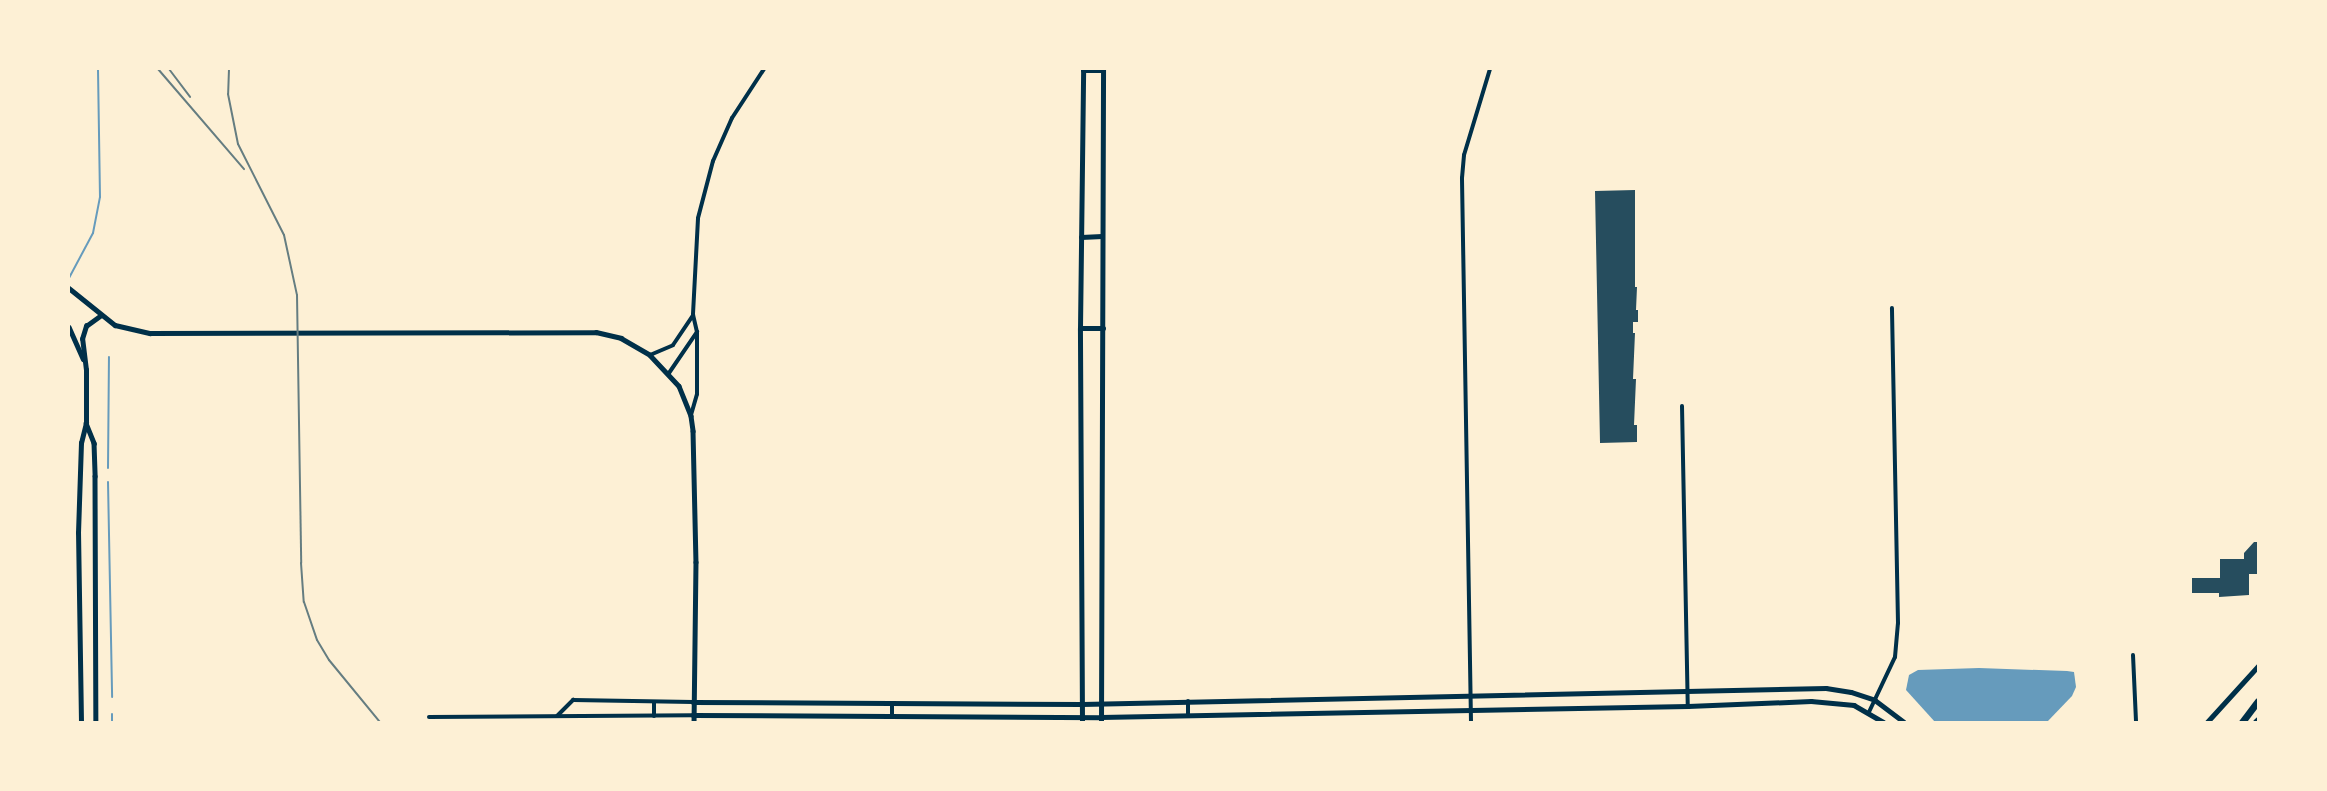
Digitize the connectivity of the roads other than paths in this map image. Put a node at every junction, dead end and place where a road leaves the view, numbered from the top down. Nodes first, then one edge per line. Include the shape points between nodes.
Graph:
1 (764, 69) edge
2 (1083, 69) edge
3 (1490, 69) edge
4 (1103, 70) edge
5 (1102, 236) junction
6 (1081, 237) junction
7 (69, 288) edge
8 (1892, 308) dead end
9 (693, 314) junction
10 (100, 316) junction
11 (69, 327) edge
12 (1080, 328) junction
13 (1103, 328) junction
14 (697, 332) junction
15 (650, 355) junction
16 (85, 361) junction
17 (669, 373) junction
18 (1682, 406) dead end
19 (691, 416) junction
20 (86, 423) junction
21 (2133, 655) dead end
22 (2258, 666) edge
23 (1688, 692) junction
24 (1471, 695) junction
25 (1875, 700) junction
26 (1188, 701) junction
27 (2258, 701) edge
28 (654, 702) junction
29 (693, 702) junction
30 (892, 703) junction
31 (1101, 703) junction
32 (1082, 704) junction
33 (1688, 706) junction
34 (1471, 709) junction
35 (1869, 712) junction
36 (693, 715) junction
37 (719, 715) junction
38 (1188, 715) junction
39 (654, 716) junction
40 (892, 716) junction
41 (429, 717) dead end
42 (556, 717) junction
43 (1082, 719) edge
44 (1101, 719) edge
45 (81, 722) edge
46 (96, 722) edge
47 (694, 722) edge
48 (711, 722) edge
49 (1471, 722) edge
50 (1884, 722) edge
51 (1904, 722) edge
52 (2136, 722) edge
53 (2207, 722) edge
54 (2242, 722) edge

1 - 9 street via 732,118 713,161 698,218
2 - 4 main road
2 - 6 main road
3 - 24 street via 1464,155 1462,177
4 - 5 main road
5 - 6 main road
5 - 13 main road
6 - 12 main road
7 - 10 street
8 - 25 street via 1898,623 1895,657
9 - 14 street
9 - 15 street via 674,345
10 - 15 street via 114,325 150,333 596,332 621,338
10 - 16 street via 86,326 82,339
11 - 16 street
12 - 13 main road
12 - 32 main road
13 - 31 main road
14 - 17 street
14 - 19 street via 697,393
15 - 17 street
16 - 20 street
17 - 19 street
18 - 23 street
19 - 29 street via 696,562
20 - 45 street via 80,454 78,533
20 - 46 street via 93,443 95,476
21 - 52 street
22 - 53 main road
23 - 24 street
23 - 25 street via 1826,688
23 - 33 street
24 - 26 street
24 - 34 street
25 - 35 street
25 - 51 street
26 - 31 street
26 - 38 street
27 - 54 highway
28 - 29 street
28 - 39 street
28 - 42 street via 573,700
29 - 30 street
29 - 36 street
30 - 32 street
30 - 40 street
31 - 32 street
31 - 44 main road
32 - 43 main road
33 - 34 street
33 - 35 street via 1834,701
34 - 38 street
34 - 49 street
35 - 50 street
36 - 37 street
36 - 39 street
36 - 47 street
37 - 40 street
37 - 48 street
38 - 44 street
39 - 42 street
40 - 43 street
41 - 42 street
43 - 44 street

